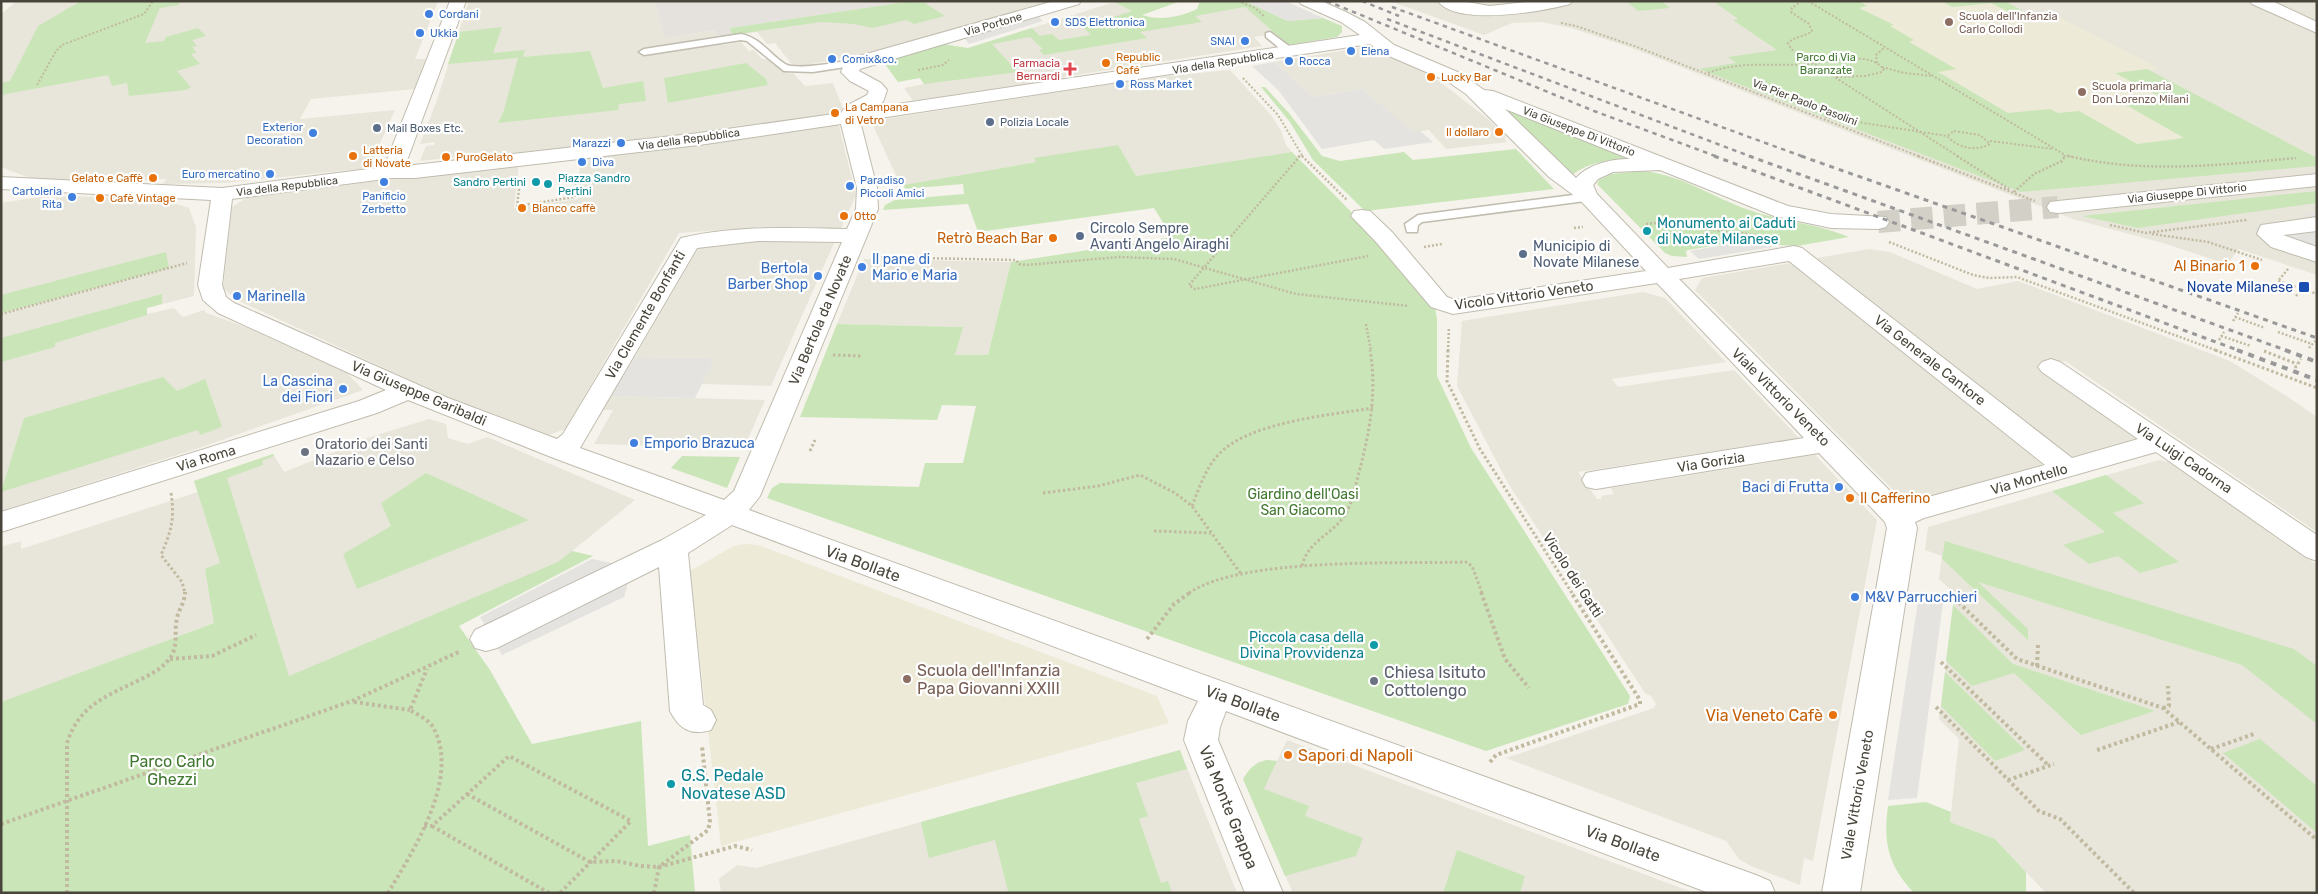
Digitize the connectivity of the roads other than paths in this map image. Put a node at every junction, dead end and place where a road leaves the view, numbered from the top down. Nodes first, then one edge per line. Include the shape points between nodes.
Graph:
1 (458, 1) edge
2 (1073, 1) edge
3 (1307, 1) edge
4 (1564, 1) edge
5 (2258, 1) edge
6 (1454, 4) edge
7 (2317, 28) edge
8 (1270, 35) dead end
9 (1372, 38) junction
10 (1289, 51) junction
11 (644, 52) dead end
12 (858, 62) junction
13 (1471, 88) junction
14 (849, 117) junction
15 (392, 172) junction
16 (1687, 173) junction
17 (2317, 180) edge
18 (1, 183) edge
19 (222, 194) junction
20 (1588, 197) junction
21 (2049, 205) tunnel mouth
22 (1362, 216) road end
23 (1878, 222) tunnel mouth
24 (2317, 224) edge
25 (1412, 229) dead end
26 (855, 236) junction
27 (1794, 252) joint
28 (2317, 255) edge
29 (1665, 275) junction
30 (2051, 367) dead end
31 (409, 390) junction
32 (2160, 442) junction
33 (1826, 443) junction
34 (561, 451) junction
35 (2067, 468) junction
36 (1596, 480) dead end
37 (730, 514) junction
38 (1899, 518) junction
39 (1, 522) edge
40 (673, 550) junction
41 (2317, 550) edge
42 (486, 639) road end
43 (1219, 694) junction
44 (699, 720) road end
45 (1264, 893) edge
46 (1756, 893) edge
47 (1841, 893) edge

1 - 15 street
2 - 12 street, Via Portone
3 - 9 street, Viale Vittorio Veneto via 1356,24
4 - 6 street via 1500,10
5 - 7 street
8 - 10 lane
9 - 10 street, Via della Repubblica
9 - 13 street, Viale Vittorio Veneto via 1390,50
10 - 14 street, Via della Repubblica
11 - 12 lane via 741,37 750,39 784,68 813,69
12 - 14 street via 851,66 850,72 878,90 876,98 849,112
13 - 16 street, Via Giuseppe Di Vittorio
13 - 20 street, Viale Vittorio Veneto via 1565,182
14 - 15 street, Via della Repubblica via 699,139
14 - 26 street, Via Bertola da Novate via 868,199
15 - 19 street, Via della Repubblica
16 - 20 street, Via Giuseppe Di Vittorio via 1648,165 1612,166 1594,172 1584,181
16 - 23 street, Via Giuseppe Di Vittorio via 1756,202 1798,215 1831,221
17 - 21 street, Via Giuseppe Di Vittorio
18 - 19 street, Via della Repubblica
19 - 31 street, Via Giuseppe Garibaldi via 210,285 215,300 226,308
20 - 25 lane via 1418,219 1411,224
20 - 29 street, Viale Vittorio Veneto
22 - 29 street, Vicolo Vittorio Veneto via 1446,306
24 - 28 street via 2278,228 2269,230 2268,234 2279,242
26 - 34 street, Via Clemente Bonfanti via 758,234 689,243 573,439
26 - 37 street, Via Bertola da Novate via 746,496
27 - 29 street, Vicolo Vittorio Veneto
27 - 35 street, Via Generale Cantore
29 - 33 street, Viale Vittorio Veneto
30 - 32 street, Via Luigi Cadorna
31 - 34 street, Via Giuseppe Garibaldi
31 - 39 street, Via Roma via 368,407
32 - 35 street, Via Montello
32 - 41 street, Via Luigi Cadorna
33 - 36 street, Via Gorizia
33 - 38 street, Viale Vittorio Veneto
34 - 37 street, Via Giuseppe Garibaldi
35 - 38 street, Via Montello
37 - 40 street, Via Bertola da Novate
37 - 43 street, Via Bollate
38 - 47 street, Viale Vittorio Veneto via 1902,528
40 - 42 street, Via Bertola da Novate
40 - 44 street via 687,711
43 - 45 street, Via Monte Grappa via 1205,720 1201,740
43 - 46 street, Via Bollate

